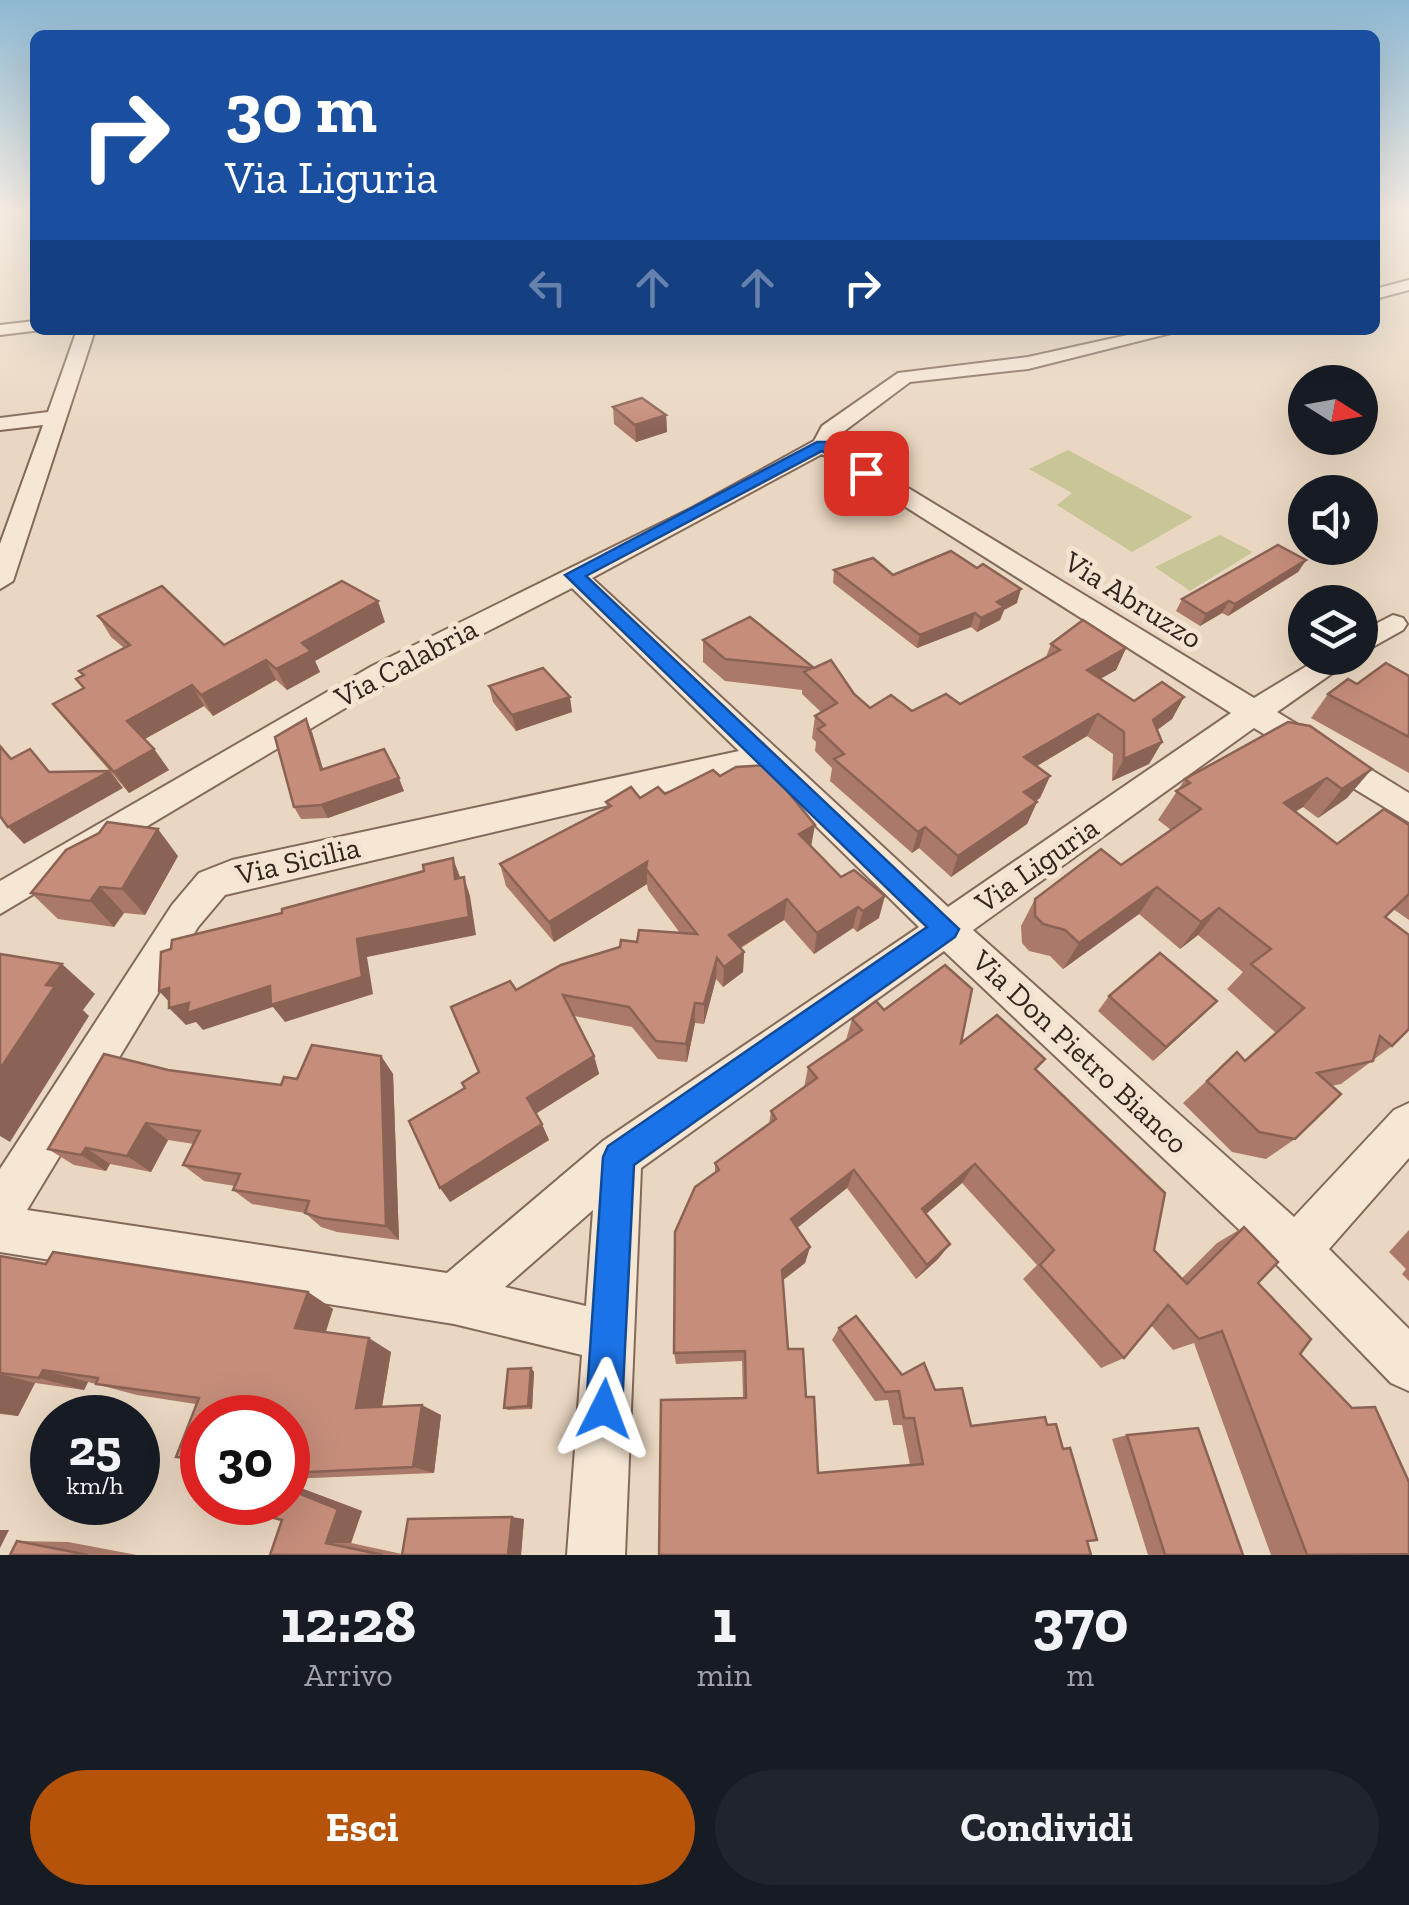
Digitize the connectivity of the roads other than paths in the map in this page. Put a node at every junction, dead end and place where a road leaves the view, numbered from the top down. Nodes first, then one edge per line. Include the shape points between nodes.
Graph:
1 (1409, 285) edge
2 (1380, 293) edge
3 (30, 327) edge
4 (0, 330) edge
5 (84, 335) edge
6 (1152, 335) edge
7 (56, 417) junction
8 (0, 424) edge
9 (822, 445) junction
10 (574, 575) junction
11 (0, 581) edge
12 (1392, 624) dead end
13 (1378, 633) edge
14 (1313, 675) edge
15 (1254, 713) junction
16 (766, 757) junction
17 (1409, 809) edge
18 (0, 899) edge
19 (946, 929) junction
20 (1409, 1125) edge
21 (619, 1157) junction
22 (0, 1210) edge
23 (0, 1229) edge
24 (1296, 1250) junction
25 (454, 1299) junction
26 (608, 1336) junction
27 (1409, 1365) edge
28 (596, 1555) edge

1 - 2 street
3 - 4 street
5 - 7 street
6 - 9 street, Via Calabria via 1028,363 904,377 830,431
7 - 8 street
7 - 11 street
9 - 10 street, Via Calabria
9 - 15 street, Via Abruzzo
10 - 16 street, Via Don Pietro Bianco
10 - 18 street, Via Calabria via 382,673
12 - 13 street
14 - 15 street, Via Liguria
15 - 17 street, Via Abruzzo
15 - 19 street, Via Liguria
16 - 19 street, Via Don Pietro Bianco
16 - 22 street, Via Sicilia via 212,884 185,916
19 - 21 street, Via Liguria
19 - 24 street, Via Don Pietro Bianco
20 - 24 street
21 - 25 street, Via Liguria
21 - 26 street
23 - 25 street
24 - 27 street, Via Don Pietro Bianco
25 - 26 street
26 - 28 street

